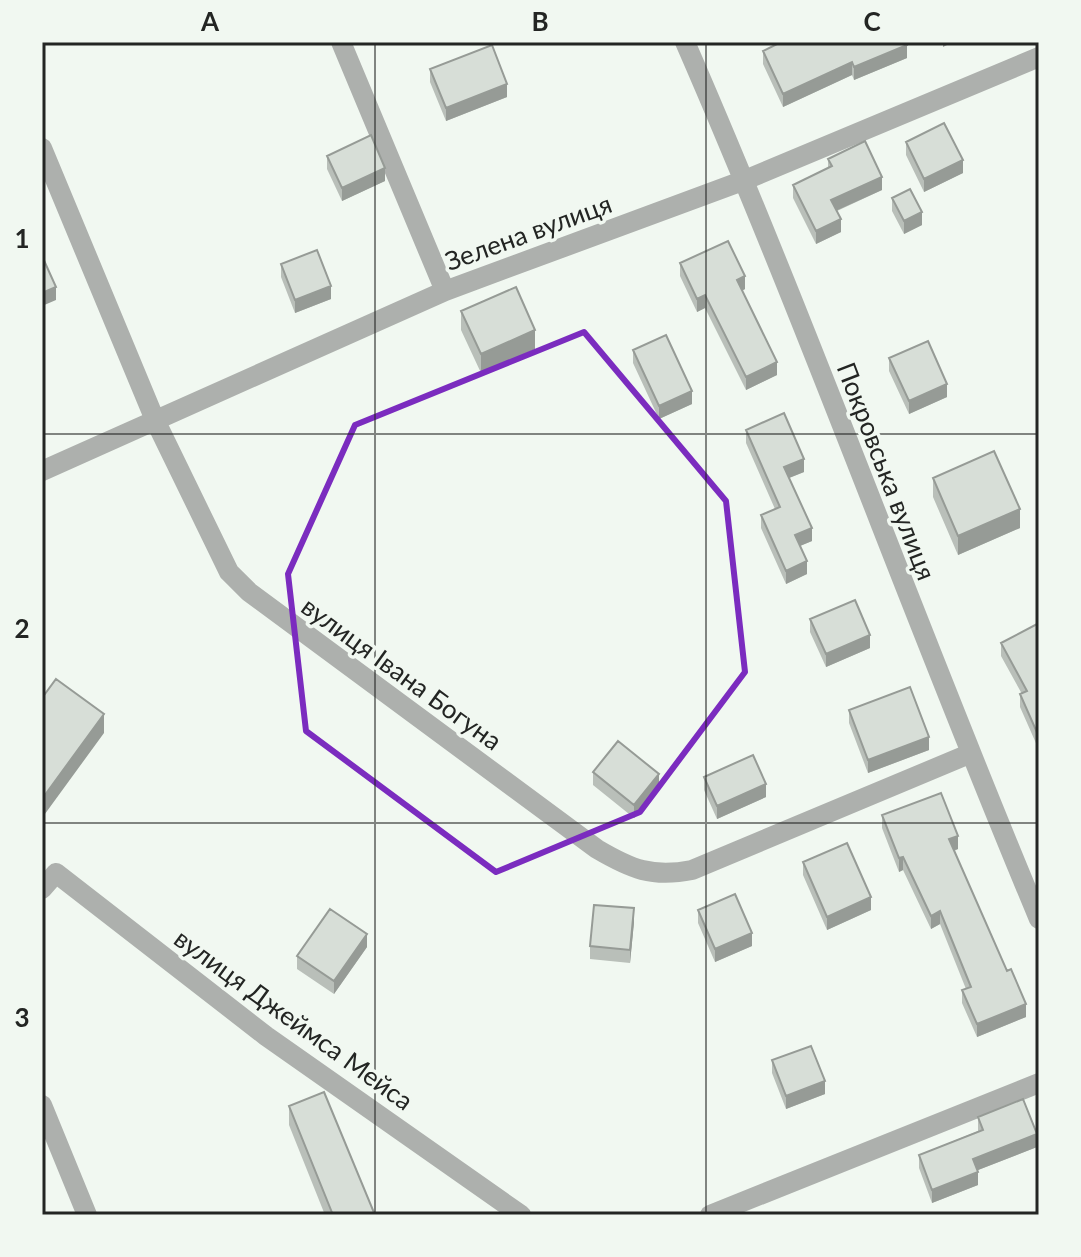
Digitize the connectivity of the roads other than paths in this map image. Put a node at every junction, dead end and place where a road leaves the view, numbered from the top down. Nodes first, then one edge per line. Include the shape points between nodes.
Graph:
1 (341, 42) edge
2 (685, 42) edge
3 (1039, 57) edge
4 (42, 148) edge
5 (745, 180) junction
6 (445, 291) junction
7 (155, 420) junction
8 (42, 471) edge
9 (969, 754) junction
10 (42, 889) edge
11 (1039, 919) edge
12 (1039, 1083) edge
13 (42, 1105) edge
14 (87, 1215) edge
15 (521, 1215) edge
16 (710, 1215) edge

1 - 6 street
2 - 5 street, Покровська вулиця
3 - 5 street, Зелена вулиця
4 - 7 street, вулиця Івана Богуна
5 - 6 street, Зелена вулиця
5 - 9 street, Покровська вулиця
6 - 7 street, Зелена вулиця
7 - 8 street, Зелена вулиця
7 - 9 street, вулиця Івана Богуна via 229,572 249,592 622,863 669,875 692,870
9 - 11 street, Покровська вулиця
10 - 15 street, вулиця Джеймса Мейса via 56,873 266,1036
12 - 16 street
13 - 14 street

